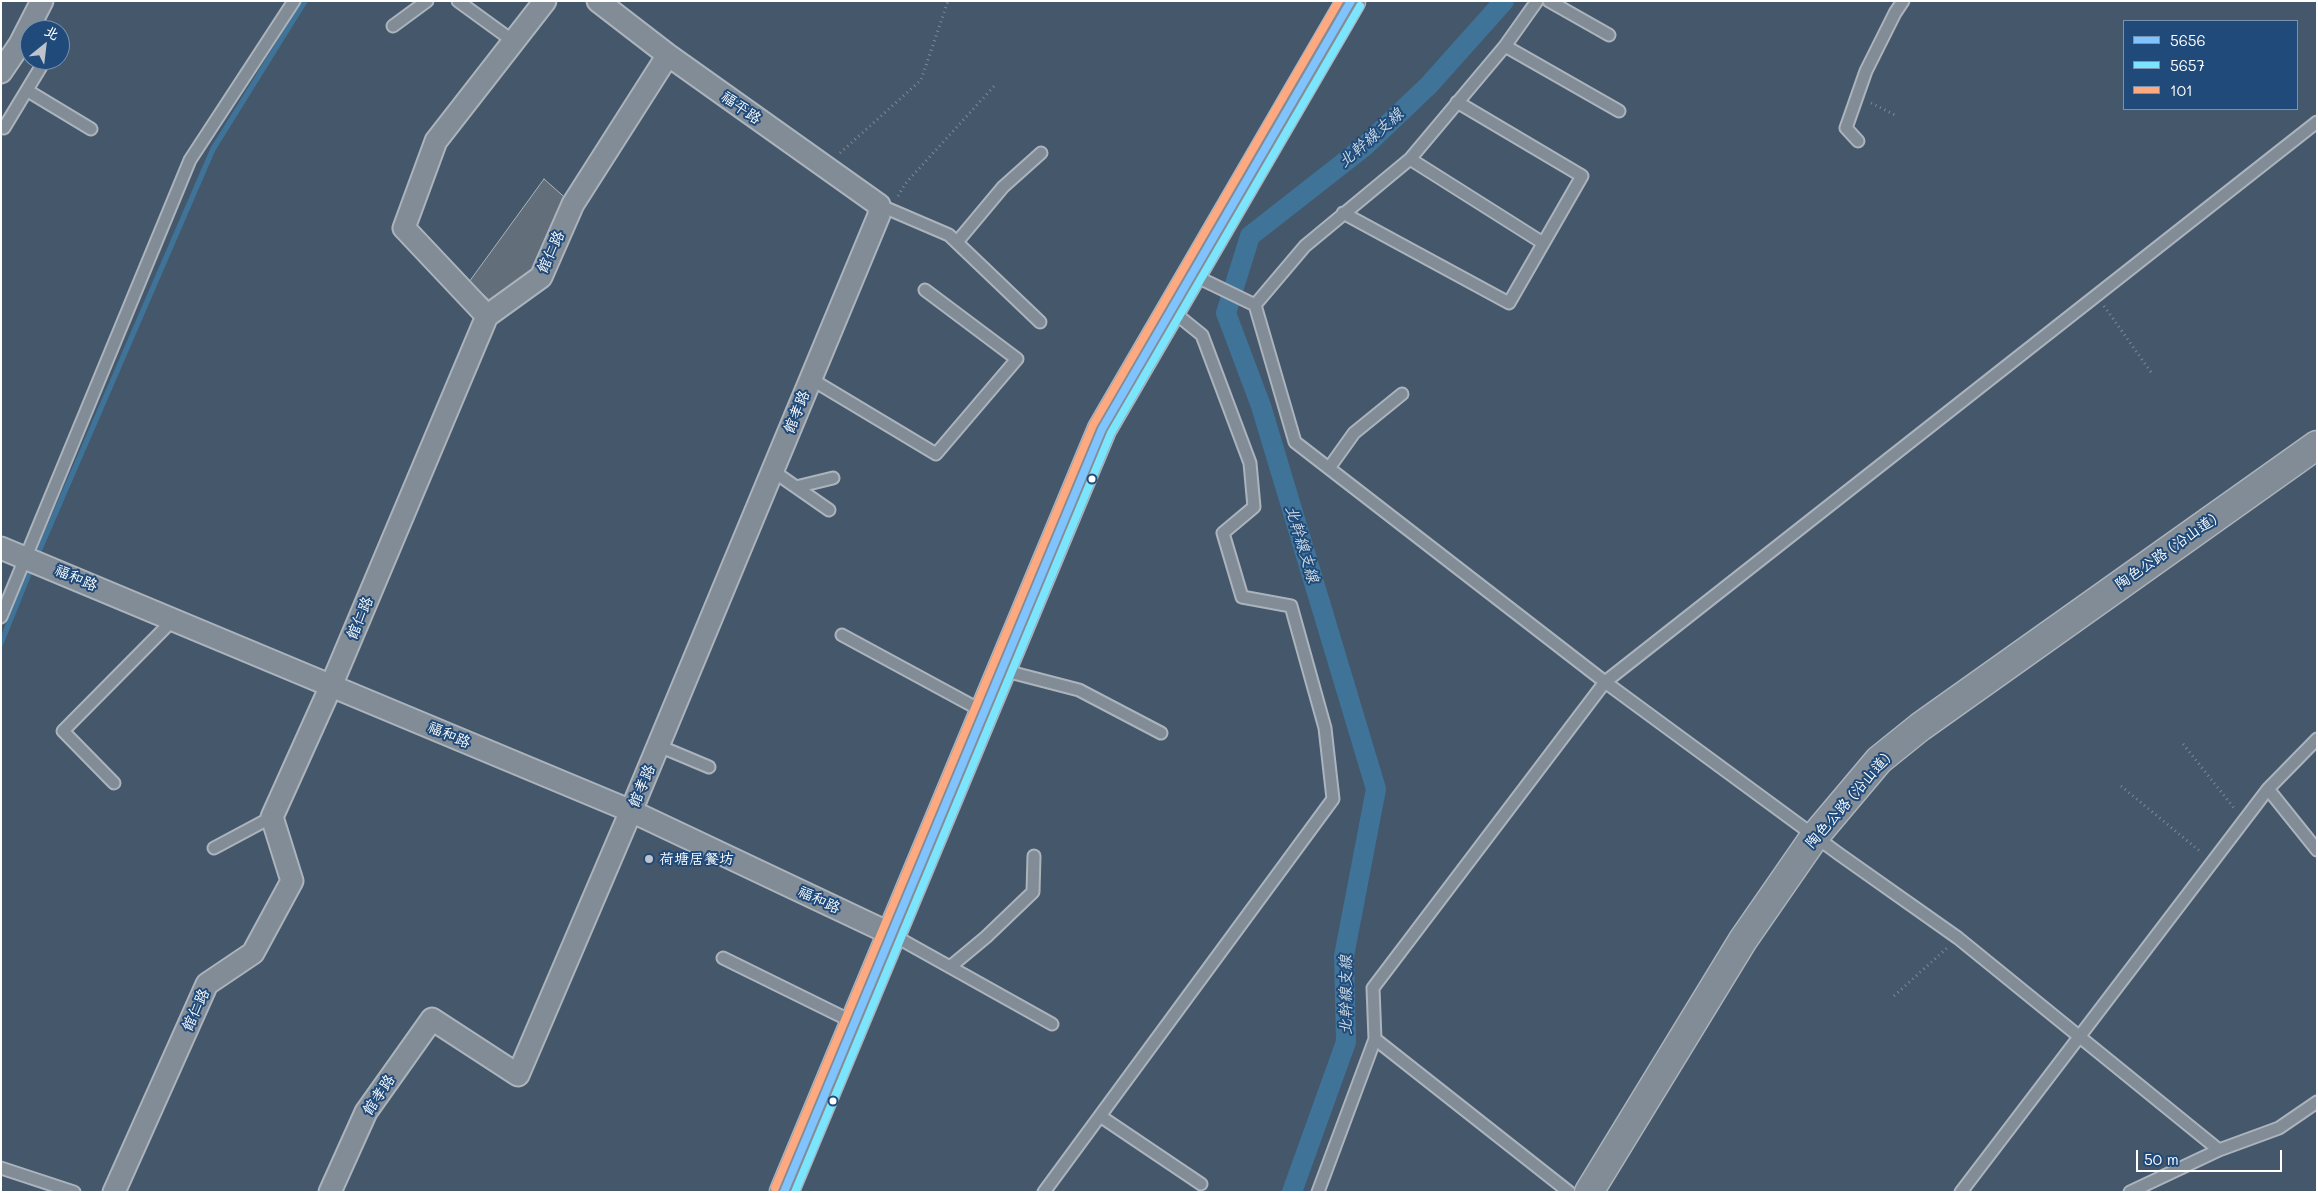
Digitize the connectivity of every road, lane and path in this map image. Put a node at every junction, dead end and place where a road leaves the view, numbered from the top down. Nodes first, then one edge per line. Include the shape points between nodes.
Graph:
1 (42, 1) edge
2 (294, 1) edge
3 (427, 1) edge
4 (458, 1) edge
5 (545, 1) edge
6 (598, 1) edge
7 (948, 1) edge
8 (1351, 1) edge
9 (1537, 1) edge
10 (1549, 1) edge
11 (1903, 1) edge
12 (35, 20) edge
13 (393, 26) dead end
14 (1609, 35) dead end
15 (513, 42) junction
16 (1504, 46) junction
17 (20, 52) edge
18 (668, 55) junction
19 (40, 70) edge
20 (1, 72) edge
21 (996, 84) dead end
22 (28, 91) junction
23 (1858, 96) junction
24 (1458, 102) junction
25 (1619, 111) dead end
26 (1895, 115) dead end
27 (2317, 122) edge
28 (4, 128) dead end
29 (91, 129) dead end
30 (1858, 141) dead end
31 (1041, 153) dead end
32 (1410, 159) junction
33 (825, 167) junction
34 (883, 210) junction
35 (1343, 213) junction
36 (957, 242) junction
37 (1543, 243) junction
38 (1192, 274) junction
39 (925, 290) dead end
40 (2096, 296) junction
41 (1255, 305) junction
42 (1171, 310) junction
43 (487, 316) junction
44 (1040, 322) dead end
45 (2153, 374) dead end
46 (811, 379) junction
47 (1402, 394) dead end
48 (2317, 445) edge
49 (1329, 468) junction
50 (773, 471) junction
51 (833, 478) dead end
52 (796, 487) junction
53 (829, 510) dead end
54 (1, 548) edge
55 (26, 558) junction
56 (1, 617) edge
57 (174, 619) junction
58 (842, 635) dead end
59 (1002, 670) junction
60 (1605, 682) junction
61 (331, 686) junction
62 (984, 712) junction
63 (1161, 733) dead end
64 (2317, 739) edge
65 (2183, 744) dead end
66 (658, 746) junction
67 (709, 767) dead end
68 (114, 783) dead end
69 (2121, 786) dead end
70 (2268, 789) junction
71 (631, 811) junction
72 (272, 817) junction
73 (2244, 820) junction
74 (1815, 836) junction
75 (214, 848) dead end
76 (2317, 850) edge
77 (1034, 856) dead end
78 (2213, 862) junction
79 (891, 934) junction
80 (1958, 938) junction
81 (724, 958) dead end
82 (950, 967) junction
83 (1894, 996) dead end
84 (855, 1023) junction
85 (1052, 1024) dead end
86 (2080, 1035) junction
87 (1375, 1039) junction
88 (2317, 1102) edge
89 (1100, 1116) junction
90 (2219, 1150) junction
91 (1, 1168) edge
92 (1201, 1184) dead end
93 (74, 1192) edge
94 (114, 1192) edge
95 (330, 1192) edge
96 (784, 1192) edge
97 (1044, 1192) edge
98 (1318, 1192) edge
99 (1569, 1192) edge
100 (1590, 1192) edge
101 (1961, 1192) edge
102 (2130, 1192) edge

1 - 12 street
2 - 55 lane via 190,160
3 - 13 lane
4 - 15 lane
5 - 15 street
6 - 18 street, 福平路
7 - 33 path via 921,80
8 - 38 main road
9 - 16 lane
10 - 14 lane
11 - 23 lane via 1866,70
15 - 43 street via 436,140 404,228
16 - 24 lane
16 - 25 lane
17 - 20 street
18 - 33 street, 福平路
18 - 43 street, 館仁路 via 573,204 541,277
19 - 22 lane
21 - 34 path
22 - 28 lane
22 - 29 lane
23 - 26 path
23 - 30 lane via 1846,128
24 - 32 lane
24 - 37 lane via 1582,176
27 - 40 lane
31 - 36 lane via 1004,187
32 - 35 lane
32 - 37 lane
33 - 34 street, 福平路
34 - 36 lane via 949,235
34 - 46 street, 館孝路
35 - 37 lane via 1509,303
35 - 41 lane via 1305,246
36 - 44 lane
38 - 41 lane
38 - 42 main road
39 - 46 lane via 1016,360 936,454
40 - 45 path
40 - 60 lane
41 - 49 lane via 1295,442
42 - 59 main road via 1102,429
42 - 89 lane via 1202,335 1250,463 1254,507 1222,533 1242,597 1291,606 1325,728 1333,799
43 - 61 street, 館仁路
46 - 50 street, 館孝路
47 - 49 lane via 1354,433
48 - 74 main road, 陶色公路 (沿山道) via 1920,727 1879,760
49 - 60 lane
50 - 52 lane
50 - 66 street, 館孝路
51 - 52 lane
52 - 53 lane
54 - 55 street, 福和路
55 - 56 lane
55 - 57 street, 福和路
57 - 61 street, 福和路
57 - 68 lane via 63,731
58 - 62 lane
59 - 62 main road
59 - 63 lane via 1079,690
60 - 74 lane
60 - 87 lane via 1372,988
61 - 71 street, 福和路
61 - 72 street, 館仁路
62 - 79 main road
64 - 70 lane
65 - 73 path
66 - 67 lane
66 - 71 street, 館孝路
69 - 78 path
70 - 73 lane
70 - 76 lane
71 - 79 street, 福和路
71 - 95 street, 館孝路 via 518,1075 432,1019 366,1112
72 - 75 lane
72 - 94 street, 館仁路 via 292,881 252,953 207,984
73 - 78 lane
74 - 80 lane
74 - 100 main road, 陶色公路 (沿山道) via 1743,940
77 - 82 lane via 1033,892
78 - 86 lane
79 - 82 lane
79 - 84 main road
80 - 83 path
80 - 86 lane
81 - 84 lane
82 - 85 lane
84 - 96 main road
86 - 90 lane
86 - 101 lane
87 - 98 lane
87 - 99 lane
88 - 90 lane via 2279,1128
89 - 92 lane
89 - 97 lane
90 - 102 lane
91 - 93 lane

